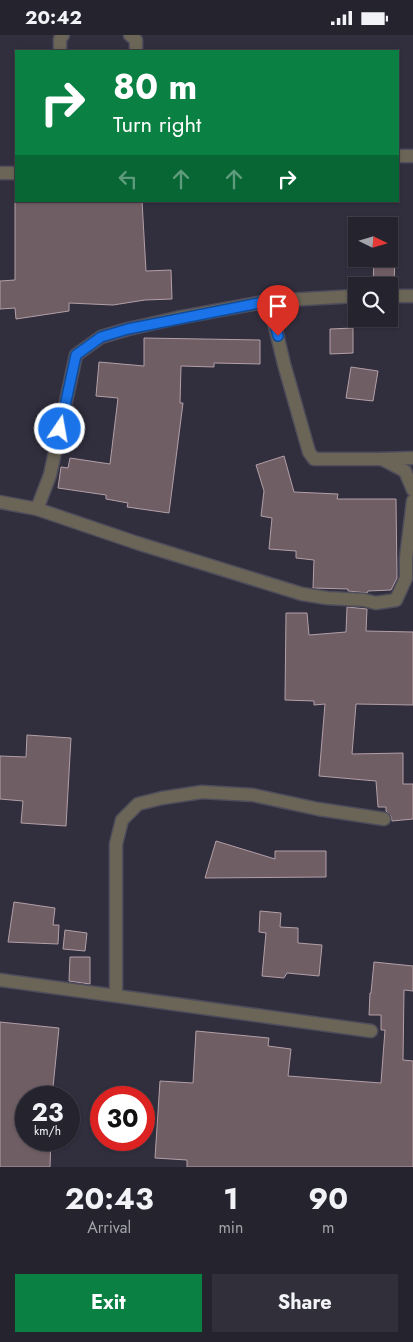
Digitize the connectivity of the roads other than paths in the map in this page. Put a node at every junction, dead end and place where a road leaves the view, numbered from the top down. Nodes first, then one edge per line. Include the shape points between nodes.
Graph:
1 (63, 35) edge
2 (130, 35) edge
3 (60, 50) edge
4 (136, 50) edge
5 (413, 156) edge
6 (399, 157) edge
7 (0, 173) edge
8 (15, 173) edge
9 (348, 296) edge
10 (398, 296) edge
11 (413, 296) edge
12 (269, 301) junction
13 (413, 458) edge
14 (382, 459) junction
15 (413, 490) edge
16 (413, 501) edge
17 (0, 502) edge
18 (37, 509) junction
19 (384, 819) dead end
20 (0, 980) edge
21 (116, 995) junction
22 (371, 1031) dead end

1 - 3 street
2 - 4 street via 136,40
5 - 6 street
7 - 8 street
9 - 12 street
10 - 11 street
12 - 14 street via 309,452 314,459
12 - 18 street via 128,329 101,337 76,355 50,475
13 - 14 street
14 - 15 street via 405,471
16 - 18 street via 406,578 396,600 376,603 302,594
17 - 18 street
19 - 21 street via 253,795 202,792 138,804 122,820 116,844
20 - 21 street
21 - 22 street

